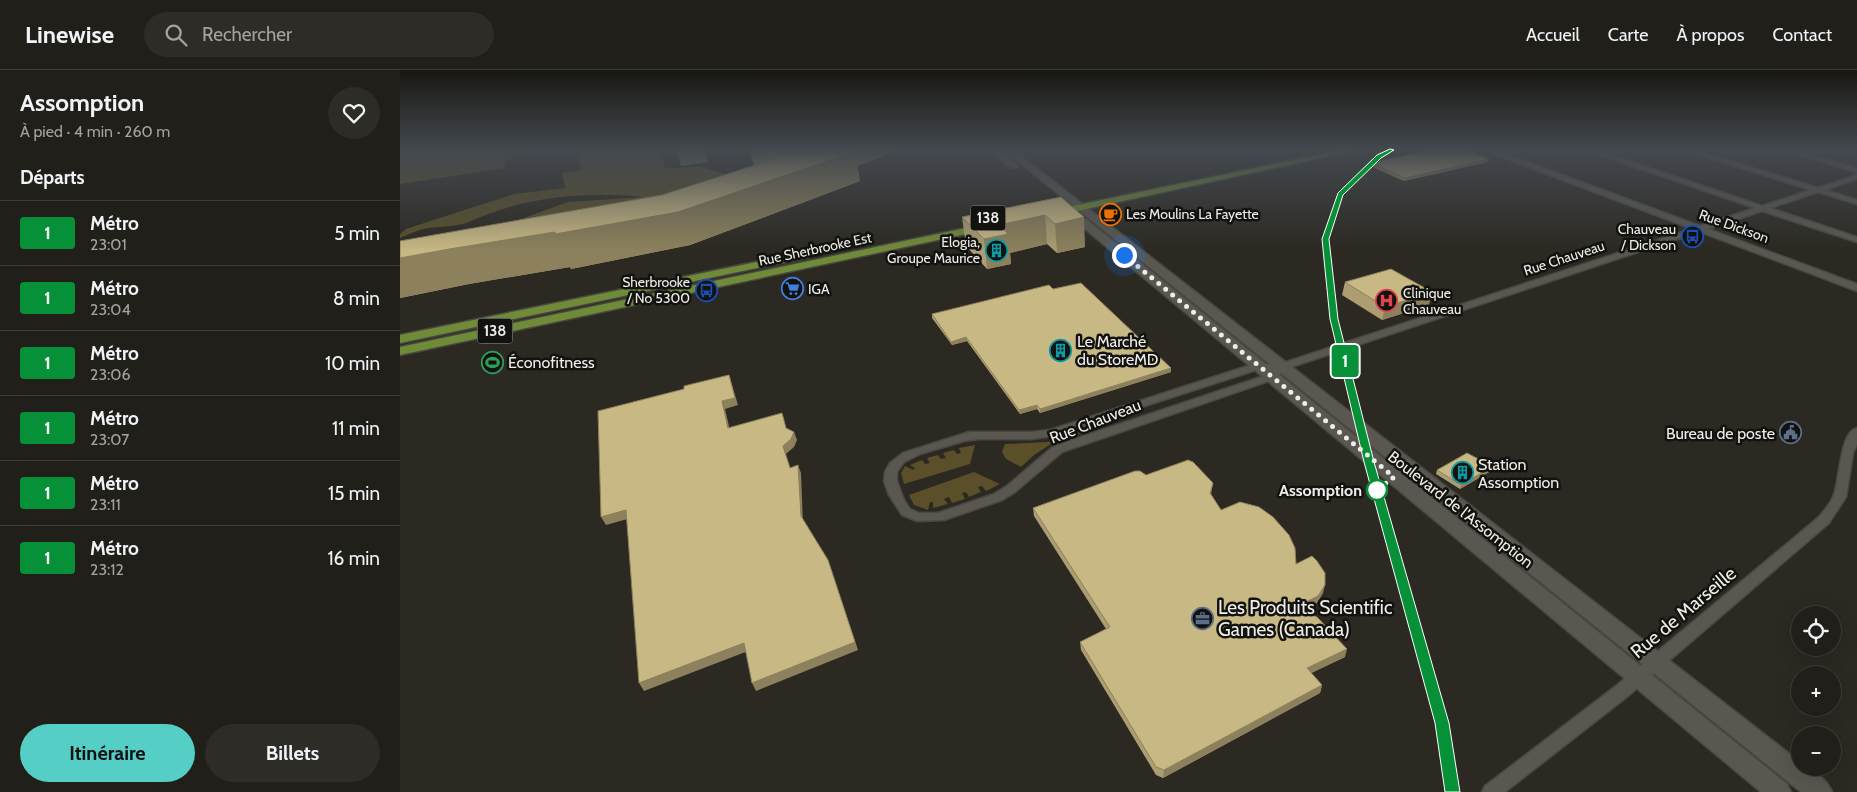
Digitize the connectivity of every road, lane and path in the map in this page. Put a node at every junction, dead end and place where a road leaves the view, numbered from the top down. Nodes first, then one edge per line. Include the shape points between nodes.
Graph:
1 (1041, 184) edge
2 (1047, 184) edge
3 (1169, 184) edge
4 (1180, 184) edge
5 (1578, 184) edge
6 (1690, 184) edge
7 (1798, 184) edge
8 (1837, 184) edge
9 (1819, 190) junction
10 (1857, 202) edge
11 (1071, 205) junction
12 (1763, 208) junction
13 (1044, 211) edge
14 (986, 219) edge
15 (1000, 224) edge
16 (1107, 227) junction
17 (1699, 229) junction
18 (1094, 230) junction
19 (1857, 240) edge
20 (1857, 288) edge
21 (400, 339) edge
22 (400, 351) edge
23 (1270, 370) junction
24 (1857, 431) edge
25 (1656, 663) junction
26 (1638, 678) junction
27 (1490, 792) edge
28 (1779, 792) edge
29 (1820, 792) edge

1 - 11 street, Boulevard de l'Assomption
2 - 11 street, Boulevard de l'Assomption
3 - 11 main road
4 - 11 main road
5 - 17 street, Rue Dickson
6 - 12 street
7 - 9 street
8 - 9 street, Rue Chauveau
9 - 10 street
9 - 12 street, Rue Chauveau
11 - 13 main road
11 - 16 street, Boulevard de l'Assomption
11 - 18 street, Boulevard de l'Assomption
12 - 17 street, Rue Chauveau
12 - 19 street
14 - 21 main road, Rue Sherbrooke Est / 138
15 - 22 main road, Rue Sherbrooke Est / 138
16 - 18 street
16 - 23 street, Boulevard de l'Assomption
17 - 20 street, Rue Dickson
17 - 23 street, Rue Chauveau
18 - 23 street, Boulevard de l'Assomption
23 - 23 street, Rue Chauveau via 1052,433 966,437 903,458 893,466 888,481 906,512 923,517 946,515 1006,493 1058,449
23 - 25 street, Boulevard de l'Assomption
23 - 26 street, Boulevard de l'Assomption
24 - 25 street, Rue de Marseille via 1847,453 1840,497 1824,520
25 - 26 street, Rue de Marseille
25 - 29 street, Boulevard de l'Assomption
26 - 27 street, Rue de Marseille
26 - 28 street, Boulevard de l'Assomption

